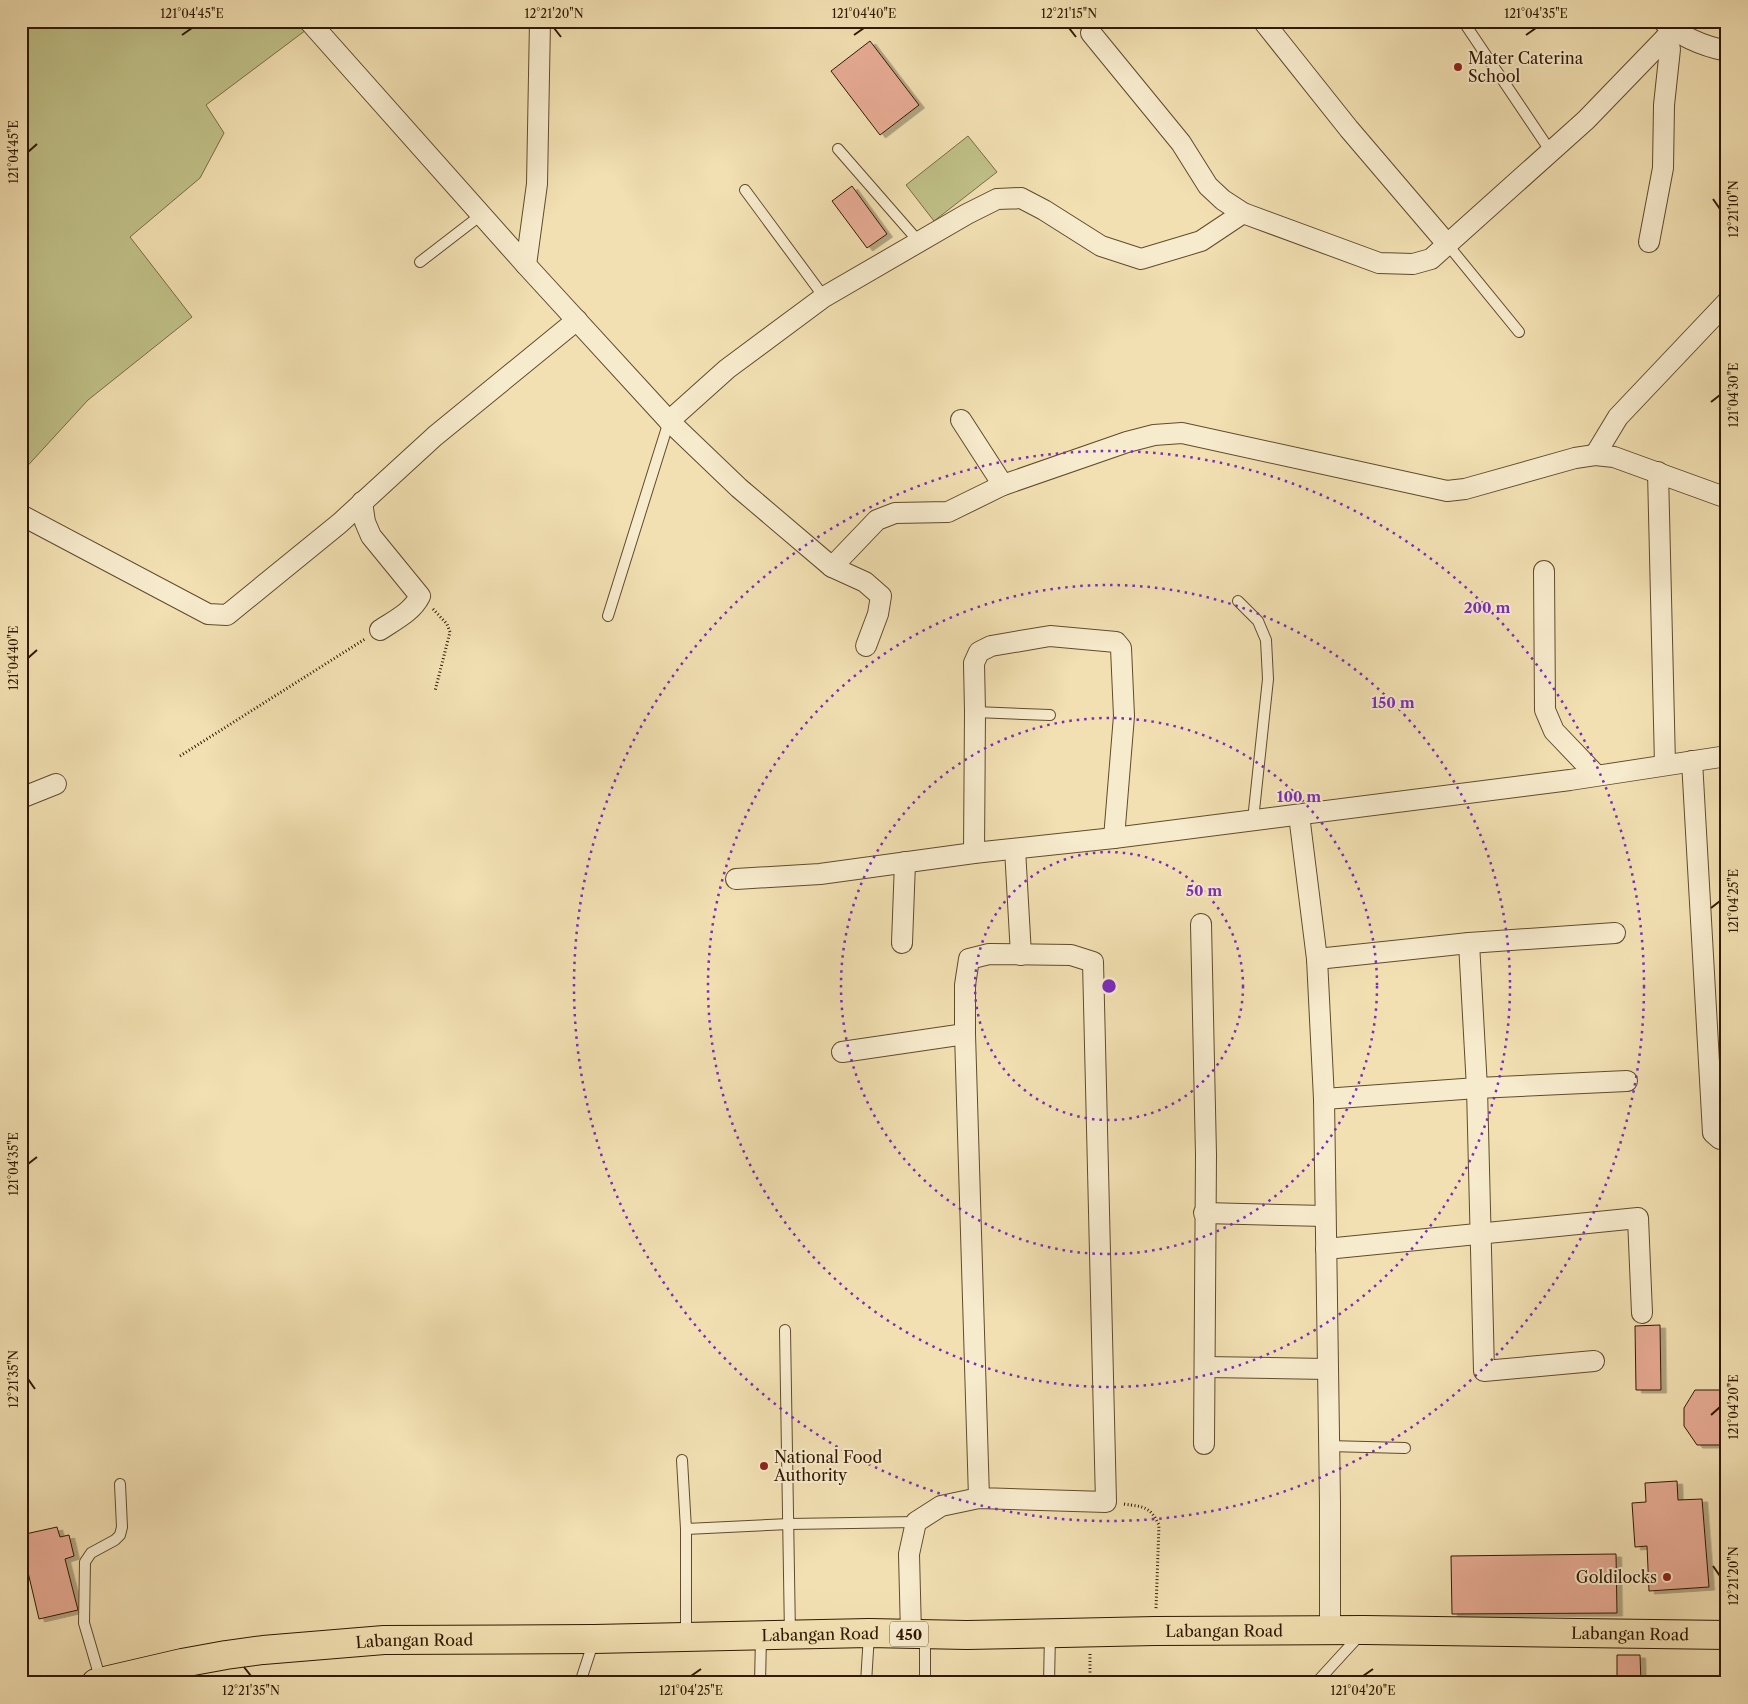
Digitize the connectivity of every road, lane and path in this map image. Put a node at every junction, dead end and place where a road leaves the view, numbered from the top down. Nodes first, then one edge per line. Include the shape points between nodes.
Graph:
1 (309, 21) edge
2 (540, 21) edge
3 (1263, 21) edge
4 (1463, 21) edge
5 (1667, 30) edge
6 (1092, 34) dead end
7 (1721, 50) edge
8 (838, 149) dead end
9 (1551, 152) junction
10 (745, 190) dead end
11 (1243, 213) junction
12 (481, 214) junction
13 (920, 242) junction
14 (1649, 242) dead end
15 (1448, 244) junction
16 (420, 262) dead end
17 (526, 264) junction
18 (824, 298) junction
19 (1727, 302) edge
20 (577, 320) junction
21 (1519, 332) dead end
22 (961, 420) dead end
23 (669, 421) junction
24 (1595, 455) junction
25 (1658, 472) junction
26 (1003, 484) junction
27 (1727, 498) edge
28 (362, 502) junction
29 (21, 515) edge
30 (832, 567) junction
31 (1544, 571) dead end
32 (420, 596) junction
33 (1238, 601) dead end
34 (608, 616) dead end
35 (380, 630) joint
36 (866, 646) dead end
37 (435, 691) dead end
38 (975, 712) junction
39 (1050, 715) dead end
40 (180, 756) dead end
41 (1727, 756) edge
42 (1692, 761) junction
43 (1664, 764) junction
44 (1596, 775) junction
45 (56, 784) dead end
46 (21, 798) edge
47 (1299, 815) junction
48 (1253, 820) junction
49 (1114, 838) junction
50 (1015, 849) junction
51 (974, 853) junction
52 (905, 862) junction
53 (736, 879) dead end
54 (1201, 924) dead end
55 (1615, 933) dead end
56 (902, 943) dead end
57 (1469, 943) junction
58 (1021, 955) junction
59 (1317, 959) junction
60 (965, 1034) junction
61 (842, 1052) dead end
62 (1626, 1081) dead end
63 (1477, 1088) junction
64 (1324, 1099) junction
65 (1727, 1139) edge
66 (1204, 1212) junction
67 (1325, 1216) junction
68 (1480, 1232) junction
69 (1326, 1249) junction
70 (1642, 1313) dead end
71 (785, 1330) dead end
72 (1594, 1361) dead end
73 (1204, 1367) junction
74 (1327, 1369) junction
75 (1204, 1444) dead end
76 (1328, 1446) junction
77 (1405, 1448) dead end
78 (682, 1460) dead end
79 (120, 1484) dead end
80 (979, 1498) junction
81 (1106, 1502) junction
82 (916, 1522) junction
83 (789, 1524) junction
84 (686, 1529) junction
85 (1330, 1630) junction
86 (1364, 1630) junction
87 (1155, 1631) junction
88 (869, 1633) junction
89 (1050, 1633) junction
90 (1091, 1633) junction
91 (918, 1634) junction
92 (1727, 1635) edge
93 (686, 1636) junction
94 (761, 1636) junction
95 (790, 1636) junction
96 (594, 1639) junction
97 (134, 1679) edge
98 (99, 1682) edge
99 (580, 1683) edge
100 (760, 1683) edge
101 (866, 1683) edge
102 (925, 1683) edge
103 (1049, 1683) edge
104 (1090, 1683) edge
105 (1316, 1683) edge

1 - 12 street
2 - 17 street via 537,184
3 - 15 street via 1349,129
4 - 9 lane
5 - 7 street
5 - 9 street via 1600,106
5 - 14 street via 1670,49 1664,106 1663,168
6 - 11 street via 1181,144 1208,186
8 - 13 lane
9 - 15 street
10 - 18 lane
11 - 13 street via 1201,241 1140,258 1101,246 1022,198 997,199
11 - 15 street via 1379,263 1413,264 1431,259
12 - 16 lane
12 - 17 street
13 - 18 street
15 - 21 lane
17 - 20 street
18 - 23 street via 728,369
19 - 24 street via 1618,417
20 - 23 street
20 - 28 street via 435,436
22 - 26 street
23 - 30 street via 739,488
23 - 34 lane
24 - 25 street via 1614,457
24 - 26 street via 1465,489 1447,490 1182,434 1154,434
25 - 27 street
25 - 43 street
26 - 30 street via 948,512 895,513 877,520
28 - 29 street via 227,615 219,616 208,614
28 - 32 street via 365,522 372,536
30 - 36 street via 865,582 880,596 878,614
31 - 44 street via 1545,710 1554,731
32 - 35 street via 409,611
32 - 37 path via 447,624 450,632
33 - 48 lane via 1258,621 1266,640 1268,680
35 - 40 path
38 - 39 lane
38 - 49 street via 974,663 979,652 991,646 1050,636 1116,642 1121,648 1124,716
38 - 51 street
41 - 42 street
42 - 43 street
42 - 65 street via 1713,1133 1720,1139
43 - 44 street
44 - 47 street
45 - 46 street
47 - 48 street
47 - 59 street
48 - 49 street
49 - 50 street
50 - 51 street
50 - 58 street
51 - 52 street
52 - 53 street via 820,874
52 - 56 street
54 - 66 street via 1206,1155
55 - 57 street
57 - 59 street
57 - 63 street
58 - 60 street via 989,954 969,959 965,985
58 - 81 street via 1071,956 1093,962
59 - 64 street
60 - 61 street
60 - 80 street
62 - 63 street
63 - 64 street
63 - 68 street
64 - 67 street
66 - 67 street
66 - 73 street
67 - 69 street
68 - 69 street
68 - 70 street via 1638,1218
68 - 72 street via 1484,1371
69 - 74 street
71 - 83 lane
73 - 74 street
73 - 75 street
74 - 76 street
76 - 77 lane
76 - 85 street
78 - 84 lane
79 - 98 lane via 120,1535 92,1553 85,1562 84,1624
80 - 81 street
80 - 82 street via 941,1506
81 - 87 path via 1145,1507 1154,1513 1159,1525
82 - 83 lane
82 - 91 street via 910,1554
83 - 84 lane
83 - 95 lane
84 - 93 lane
85 - 86 main road, Labangan Road / 450
85 - 87 main road, Labangan Road / 450
86 - 92 main road, Labangan Road / 450
86 - 105 lane
87 - 90 main road, Labangan Road / 450
88 - 91 main road, Labangan Road / 450
88 - 95 main road, Labangan Road / 450
88 - 101 lane
89 - 90 main road, Labangan Road / 450
89 - 91 main road, Labangan Road / 450
89 - 103 lane
90 - 104 path
91 - 102 lane
93 - 94 main road, Labangan Road / 450
93 - 96 main road, Labangan Road / 450
94 - 95 main road, Labangan Road / 450
94 - 100 lane
96 - 97 main road, Labangan Road / 450 via 384,1640 262,1650 182,1663
96 - 99 lane
97 - 98 main road, Labangan Road / 450

